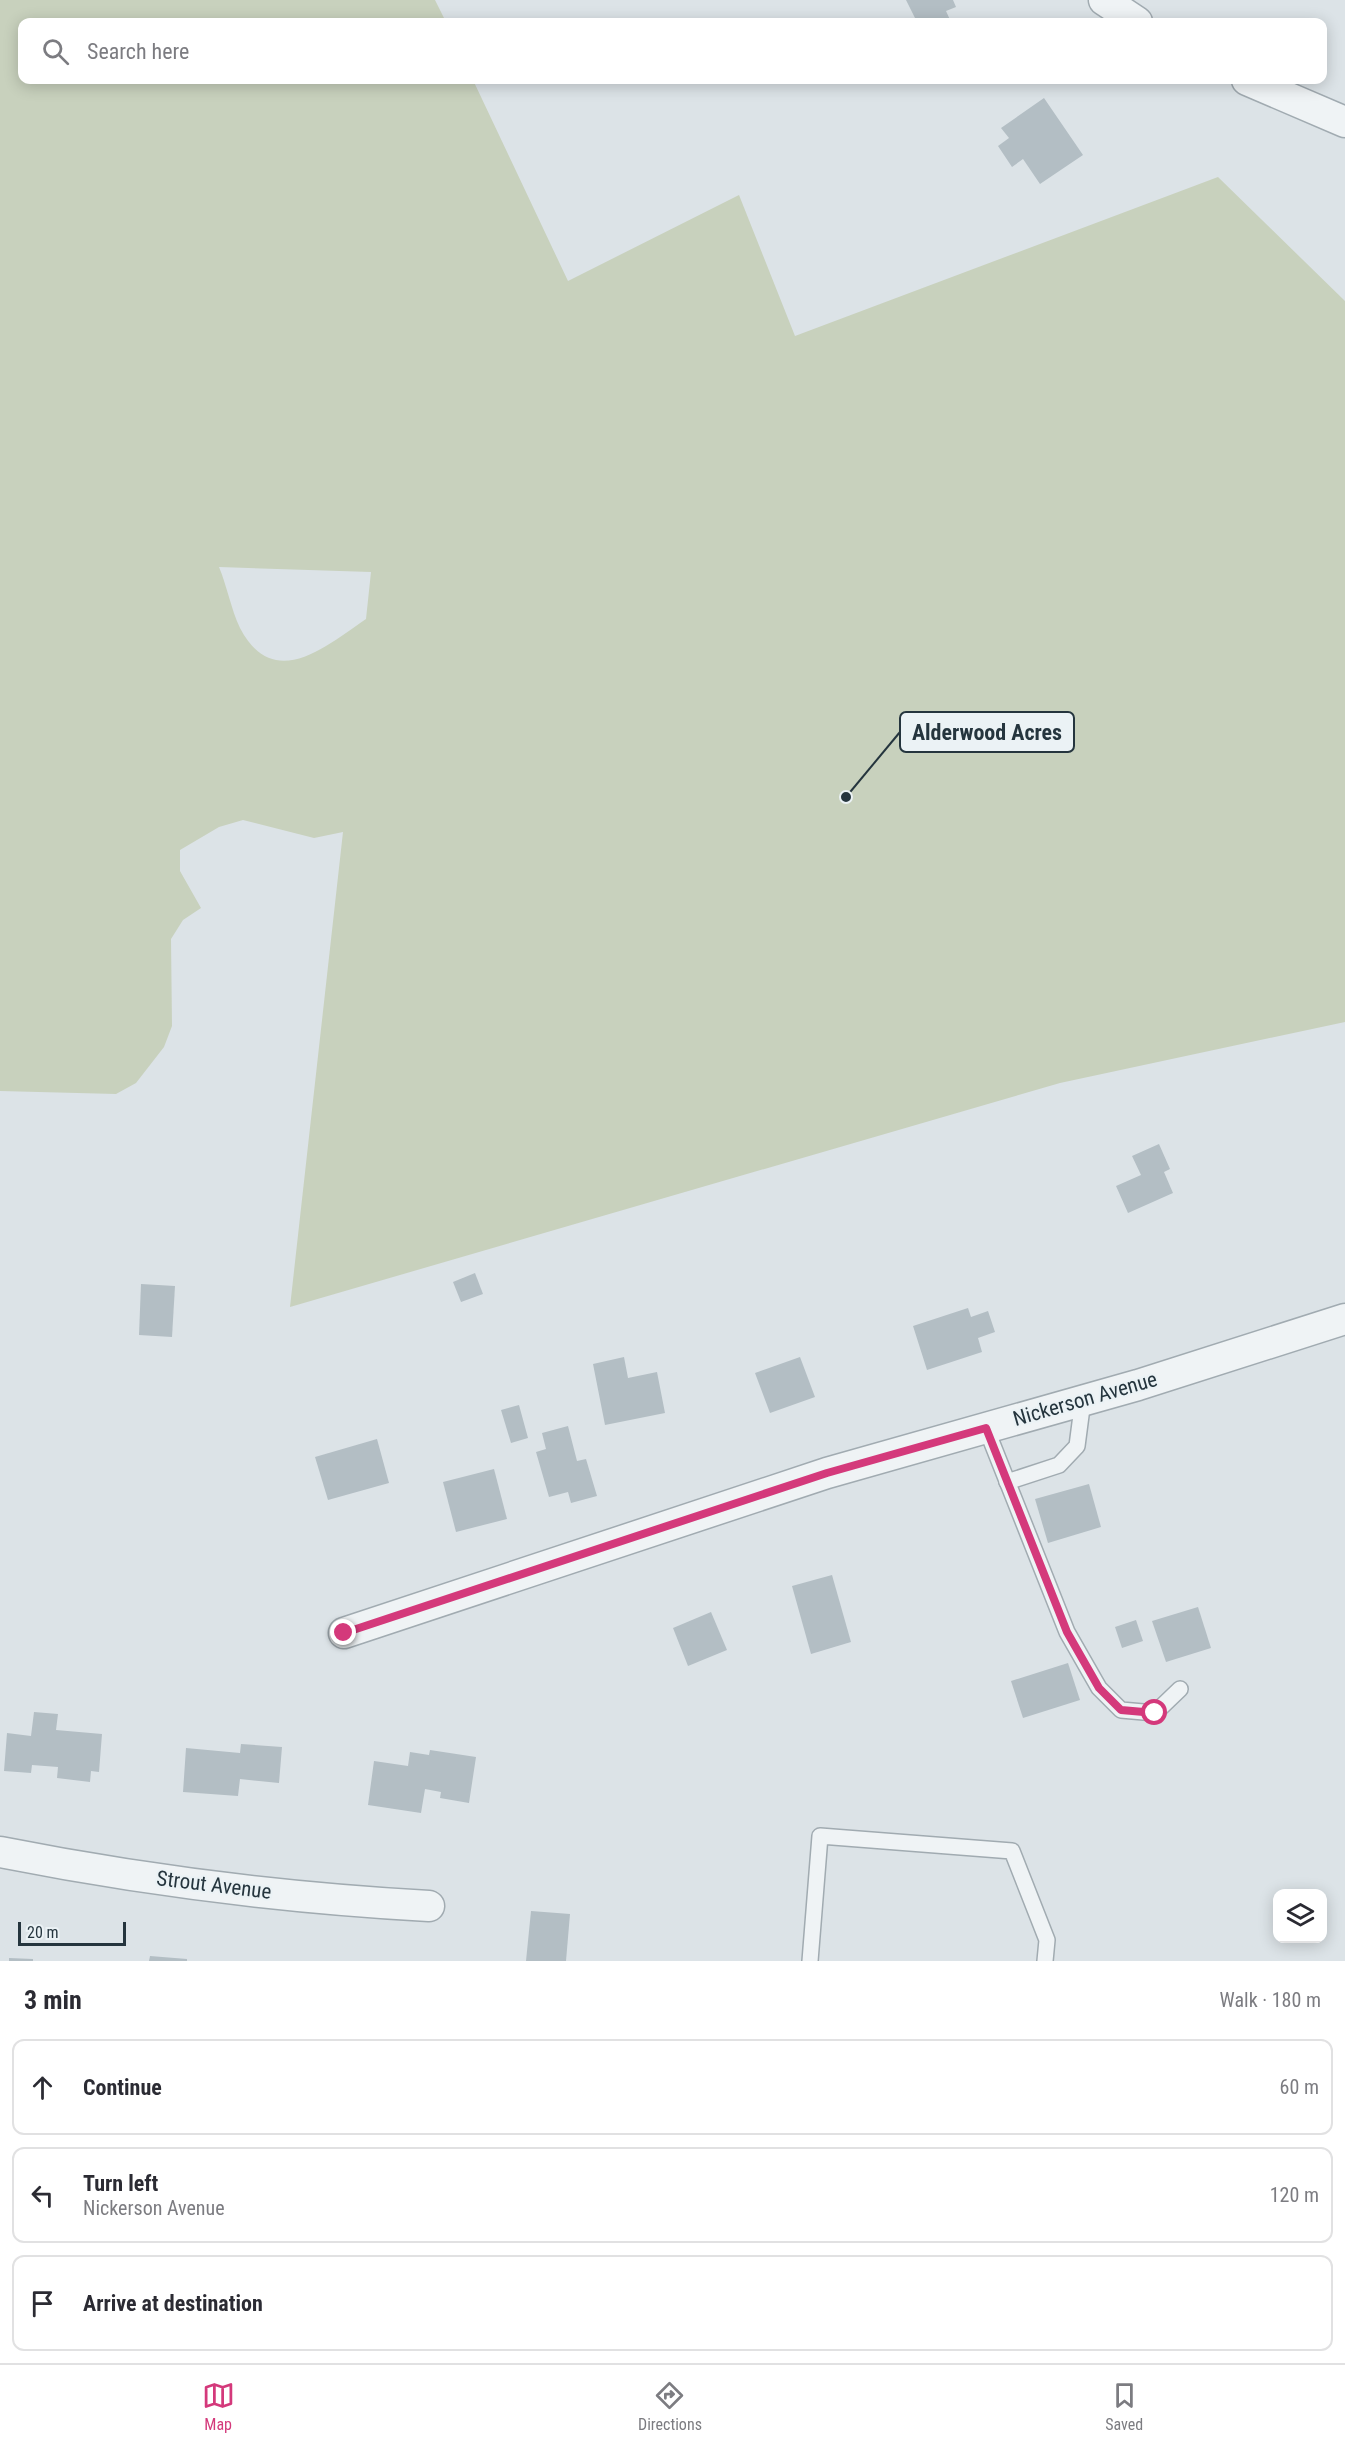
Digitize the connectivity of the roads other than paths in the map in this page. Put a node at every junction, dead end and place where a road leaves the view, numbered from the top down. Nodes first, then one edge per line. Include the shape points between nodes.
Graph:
1 (1104, 0) edge
2 (1131, 18) edge
3 (1256, 84) edge
4 (1345, 122) edge
5 (1345, 1319) edge
6 (1083, 1401) junction
7 (986, 1428) junction
8 (1007, 1482) junction
9 (344, 1633) dead end
10 (1180, 1689) dead end
11 (0, 1852) edge
12 (429, 1906) dead end
13 (810, 1961) edge
14 (1045, 1961) edge

1 - 2 street
3 - 4 street
5 - 6 street, Nickerson Avenue
6 - 7 street, Nickerson Avenue
6 - 8 lane via 1077,1446 1059,1466
7 - 8 lane
7 - 9 street, Nickerson Avenue via 827,1473
8 - 10 lane via 1067,1632 1099,1688 1121,1710 1155,1713
11 - 12 street, Strout Avenue via 130,1875 357,1902
13 - 14 lane via 820,1836 1012,1851 1047,1940

